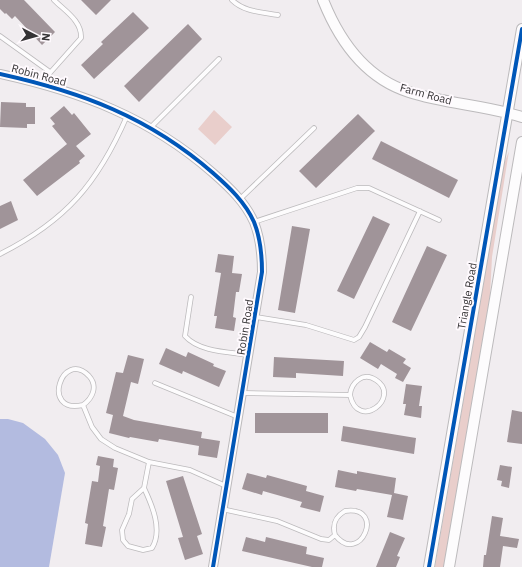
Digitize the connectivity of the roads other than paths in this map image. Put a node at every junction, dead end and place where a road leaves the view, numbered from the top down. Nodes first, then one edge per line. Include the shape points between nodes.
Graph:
1 (54, 0) edge
2 (232, 0) edge
3 (323, 0) edge
4 (278, 15) dead end
5 (522, 29) edge
6 (0, 36) edge
7 (219, 59) dead end
8 (50, 72) junction
9 (0, 74) edge
10 (41, 83) junction
11 (507, 112) junction
12 (128, 116) junction
13 (522, 117) edge
14 (151, 127) junction
15 (314, 128) dead end
16 (522, 142) edge
17 (240, 199) junction
18 (420, 211) junction
19 (439, 220) dead end
20 (254, 222) junction
21 (0, 254) edge
22 (191, 297) dead end
23 (256, 317) junction
24 (249, 355) junction
25 (155, 383) dead end
26 (243, 393) junction
27 (350, 395) junction
28 (83, 405) junction
29 (239, 417) junction
30 (149, 462) junction
31 (226, 486) junction
32 (144, 488) junction
33 (222, 509) junction
34 (335, 536) junction
35 (213, 567) edge
36 (429, 567) edge
37 (449, 567) edge

1 - 8 lane via 76,21 81,30 81,38
2 - 4 lane via 250,11
3 - 11 street, Farm Road via 345,44 365,66 398,88
5 - 11 street, Triangle Road
6 - 8 lane
7 - 14 lane
8 - 10 lane
9 - 10 street, Robin Road
10 - 12 street, Robin Road via 99,102
11 - 13 street, Farm Road
11 - 36 street, Triangle Road
12 - 14 street, Robin Road
12 - 21 lane via 98,172 83,193 65,212 39,232
14 - 17 street, Robin Road via 204,165
15 - 17 lane
16 - 37 street
17 - 20 street, Robin Road
18 - 19 lane
18 - 20 lane via 369,188 357,188
18 - 23 lane via 359,337 354,340 306,325
20 - 23 street, Robin Road via 262,254
22 - 24 lane via 185,336 191,342 201,347
23 - 24 street, Robin Road
24 - 26 street, Robin Road
25 - 29 lane
26 - 27 lane
26 - 29 street, Robin Road
27 - 27 lane via 356,381 366,377 381,384 384,394 381,404 367,411 357,408
28 - 28 lane via 92,396 94,384 82,371 70,371 61,378 59,394 66,403
28 - 30 lane via 92,427 101,439 115,448
29 - 31 street, Robin Road
30 - 31 lane via 190,470
30 - 32 lane
31 - 33 street, Robin Road
32 - 32 lane via 132,499 122,530 123,540 128,546 143,550 152,548 157,533 151,503
33 - 34 lane via 278,521 321,539 329,540
33 - 35 street, Robin Road
34 - 34 lane via 334,524 345,511 357,512 366,519 368,530 359,543 348,545

